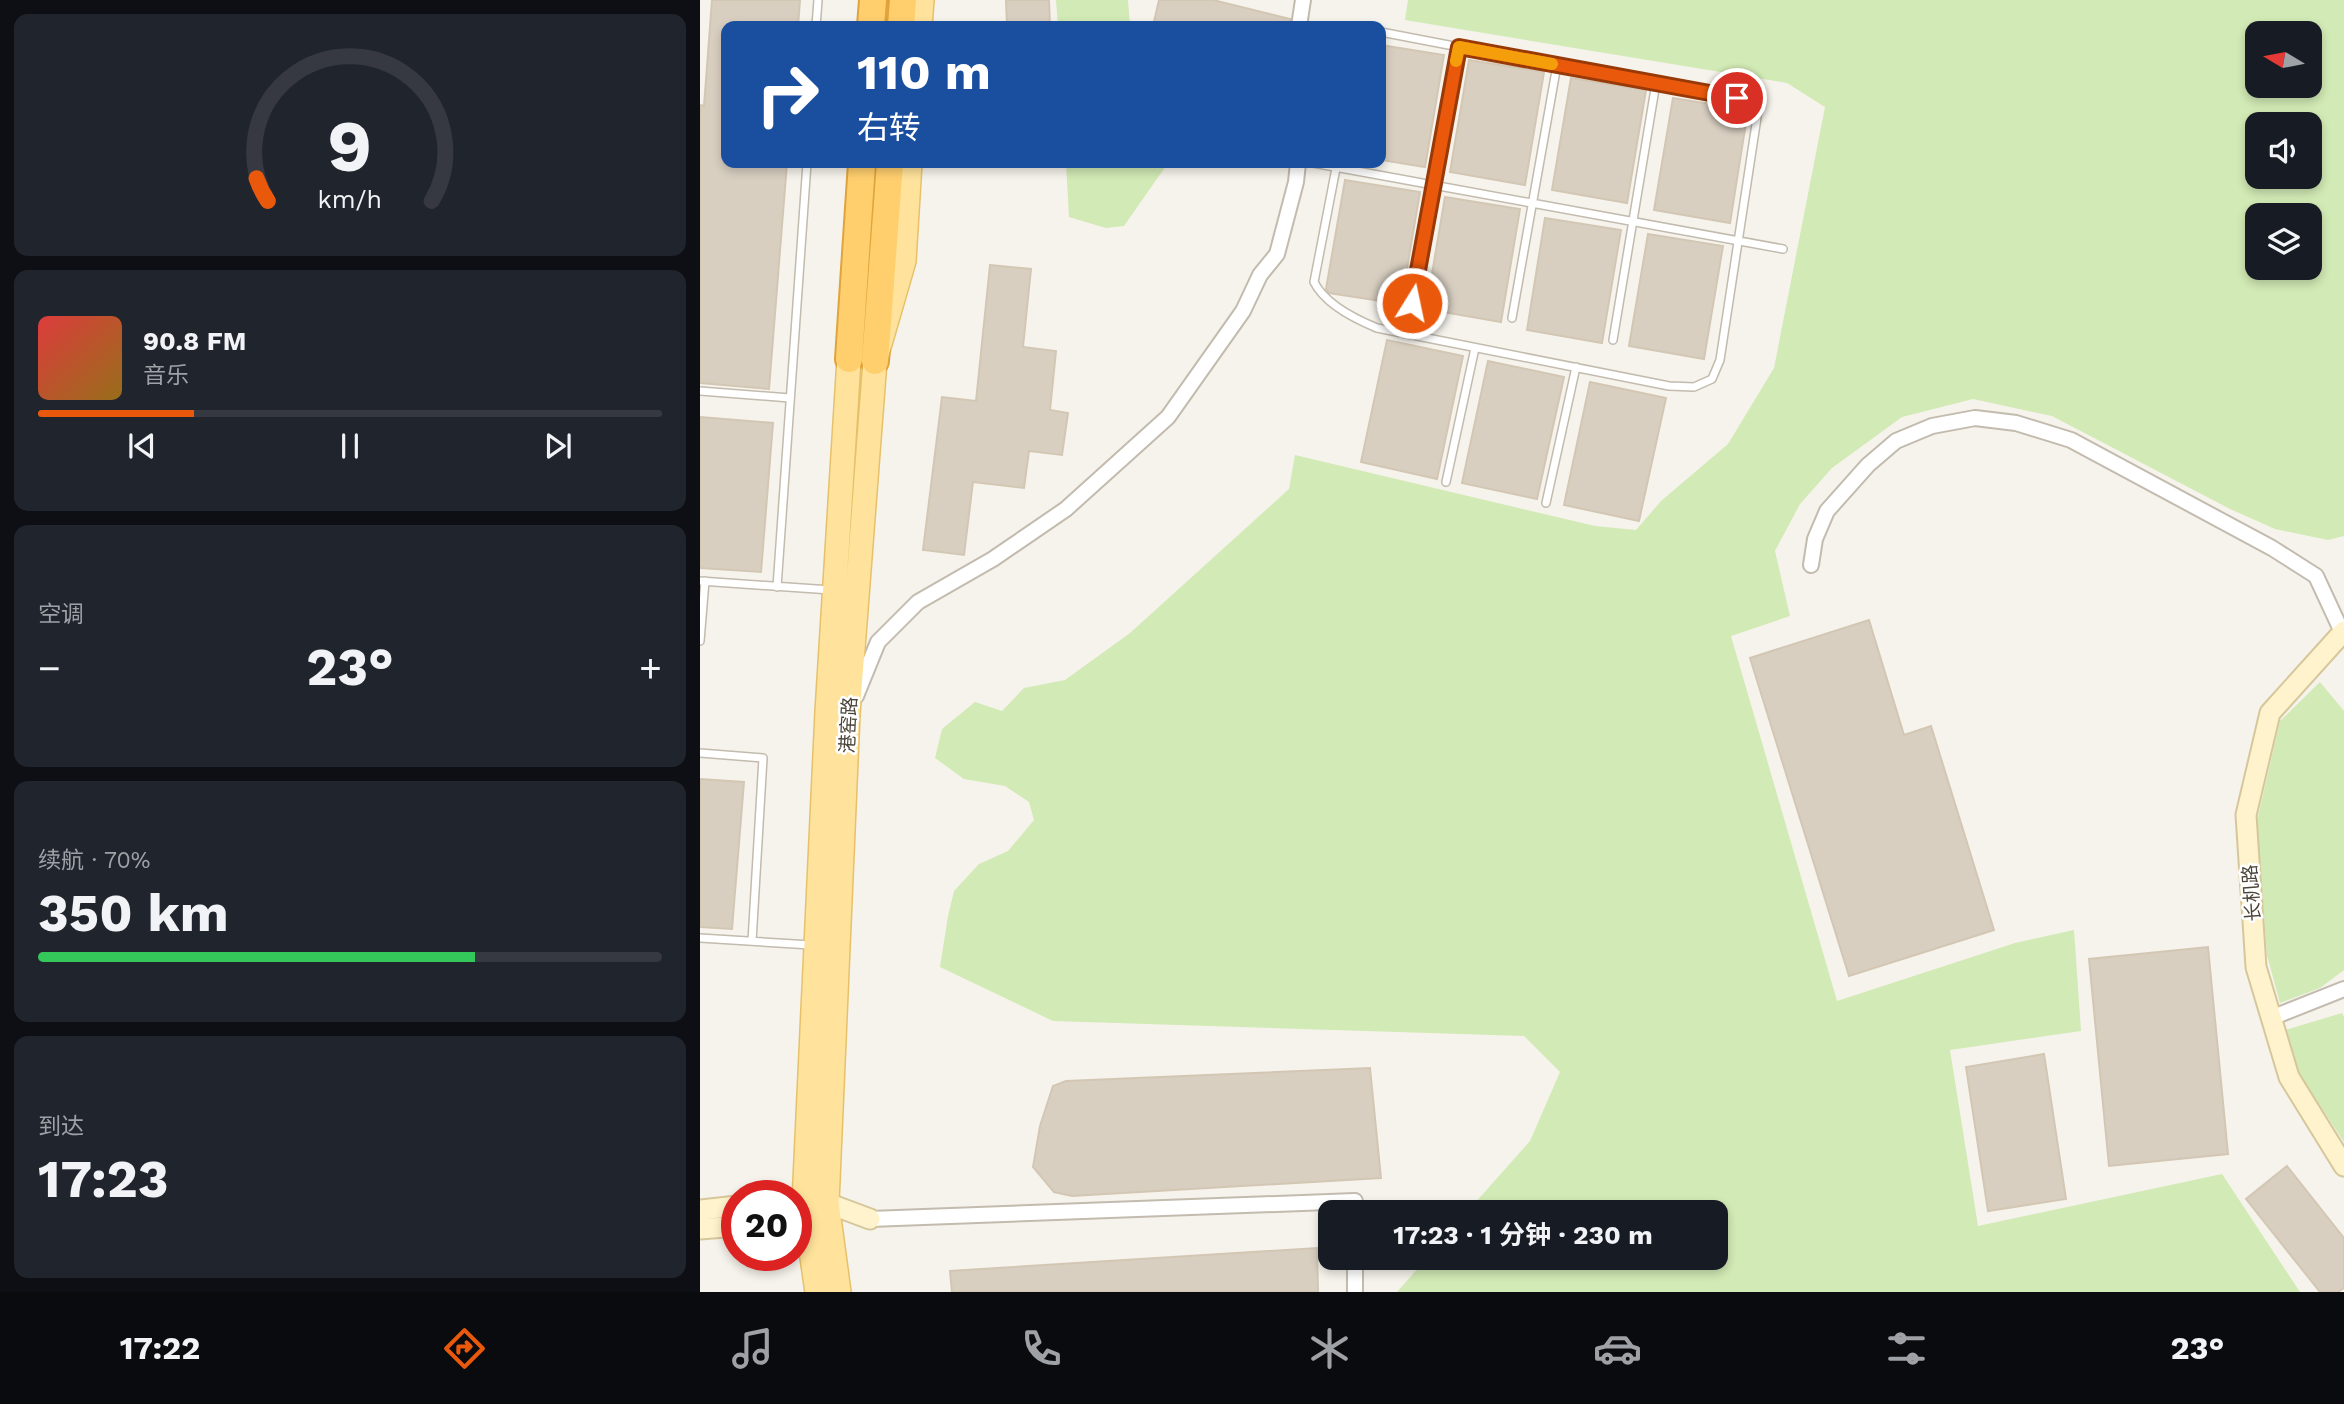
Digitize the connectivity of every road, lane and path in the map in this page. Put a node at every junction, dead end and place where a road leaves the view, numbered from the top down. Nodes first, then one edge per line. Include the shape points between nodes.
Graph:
1 (818, 0) edge
2 (861, 0) edge
3 (873, 0) edge
4 (903, 0) edge
5 (922, 0) edge
6 (1303, 0) edge
7 (816, 21) edge
8 (859, 21) edge
9 (871, 21) edge
10 (901, 21) edge
11 (920, 21) edge
12 (1300, 21) edge
13 (1386, 33) edge
14 (1459, 47) junction
15 (1557, 65) junction
16 (1656, 83) junction
17 (807, 168) edge
18 (850, 168) edge
19 (862, 168) edge
20 (889, 168) edge
21 (910, 168) edge
22 (1297, 168) edge
23 (1335, 168) edge
24 (1351, 168) edge
25 (1434, 185) junction
26 (1533, 203) junction
27 (1633, 222) junction
28 (1738, 241) junction
29 (1783, 249) dead end
30 (1412, 303) dead end
31 (1512, 318) dead end
32 (1613, 340) dead end
33 (1475, 348) junction
34 (862, 360) junction
35 (1576, 367) junction
36 (700, 391) edge
37 (790, 398) junction
38 (1446, 482) dead end
39 (1546, 503) dead end
40 (1811, 565) dead end
41 (702, 581) edge
42 (777, 587) junction
43 (836, 591) junction
44 (2343, 632) edge
45 (700, 641) edge
46 (848, 714) junction
47 (700, 753) edge
48 (700, 938) edge
49 (752, 941) junction
50 (817, 945) junction
51 (2344, 989) edge
52 (2271, 1018) junction
53 (2344, 1166) edge
54 (811, 1180) edge
55 (812, 1186) edge
56 (1318, 1202) edge
57 (721, 1208) edge
58 (700, 1210) edge
59 (812, 1212) edge
60 (812, 1218) edge
61 (870, 1219) joint
62 (721, 1227) edge
63 (700, 1229) edge
64 (812, 1235) edge
65 (1355, 1270) edge
66 (817, 1292) edge
67 (839, 1292) edge
68 (1355, 1292) edge

1 - 7 lane
2 - 8 main road
3 - 9 highway
4 - 10 highway
5 - 11 main road
6 - 12 street
13 - 14 lane
14 - 15 lane
14 - 25 lane
15 - 16 lane
15 - 26 lane
16 - 27 lane
16 - 28 lane via 1756,104
17 - 37 lane
18 - 34 main road, 港窑路 via 844,250
19 - 34 highway
20 - 34 highway
21 - 34 main road, 港窑路 via 904,261
22 - 46 street via 1277,254 1168,417 1066,509 993,559 918,601 878,642
23 - 33 lane via 1314,282 1320,294 1377,328
24 - 25 lane
25 - 26 lane
25 - 30 lane
26 - 27 lane
26 - 31 lane
27 - 28 lane
27 - 32 lane
28 - 29 lane
28 - 35 lane via 1720,360 1712,379 1694,387 1669,386
33 - 35 lane
33 - 38 lane
34 - 43 main road, 港窑路
34 - 46 main road, 港窑路
35 - 39 lane
36 - 37 lane
37 - 42 lane
40 - 44 street via 1827,511 1868,464 1896,442 1932,426 1975,418 2016,423 2071,440 2316,576
41 - 42 lane
41 - 45 lane
42 - 43 lane
43 - 50 main road, 港窑路
44 - 52 street, 长机路 via 2270,713 2246,816 2256,967
46 - 55 main road, 港窑路
47 - 49 lane via 762,758
48 - 49 lane
49 - 50 lane
50 - 54 main road, 港窑路
51 - 52 street
52 - 53 street, 长机路 via 2290,1077
56 - 61 street
57 - 58 street
59 - 61 street
60 - 67 main road, 港窑路
62 - 63 street
64 - 66 main road, 港窑路
65 - 68 street

